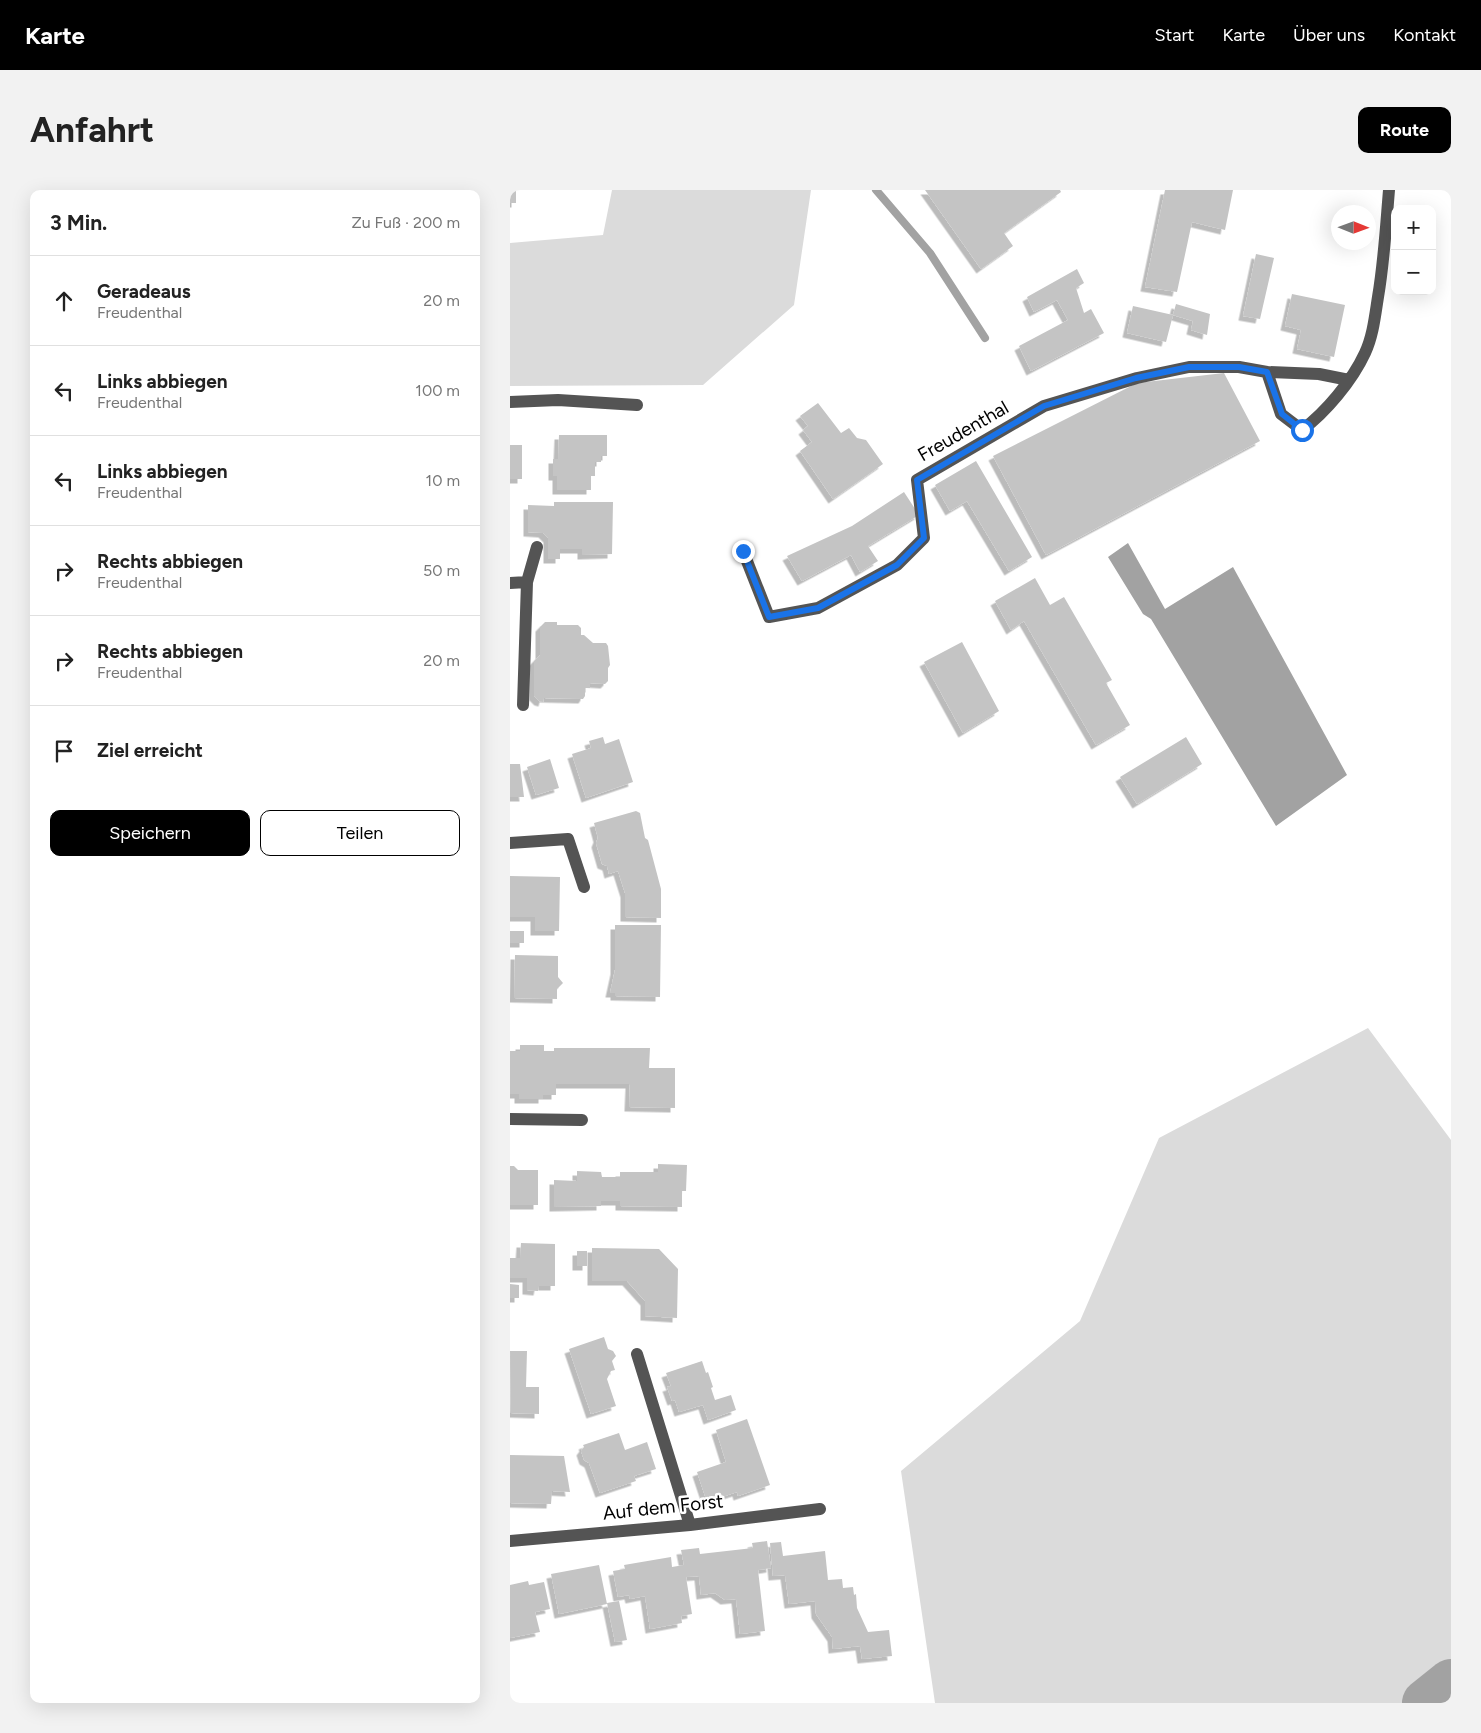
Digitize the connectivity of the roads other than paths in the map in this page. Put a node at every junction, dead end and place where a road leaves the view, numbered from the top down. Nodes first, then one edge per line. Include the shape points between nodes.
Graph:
1 (1389, 190) edge
2 (1267, 372) junction
3 (1349, 380) junction
4 (510, 402) edge
5 (636, 405) dead end
6 (537, 547) dead end
7 (743, 551) dead end
8 (527, 582) junction
9 (510, 583) edge
10 (523, 705) dead end
11 (510, 843) edge
12 (584, 887) dead end
13 (510, 1118) edge
14 (582, 1120) dead end
15 (637, 1354) dead end
16 (820, 1509) dead end
17 (690, 1524) junction
18 (510, 1541) edge

1 - 3 street via 1384,260 1373,328 1365,354
2 - 3 street, Freudenthal via 1319,374
2 - 3 street via 1282,414 1302,430 1317,419
2 - 7 street, Freudenthal via 1239,367 1189,367 1136,378 1044,406 917,480 924,538 897,565 818,608 769,617
4 - 5 street via 558,400
6 - 8 street
8 - 9 street
8 - 10 street
11 - 12 street via 568,839
13 - 14 street
15 - 17 street
16 - 17 street, Auf dem Forst
17 - 18 street, Auf dem Forst

